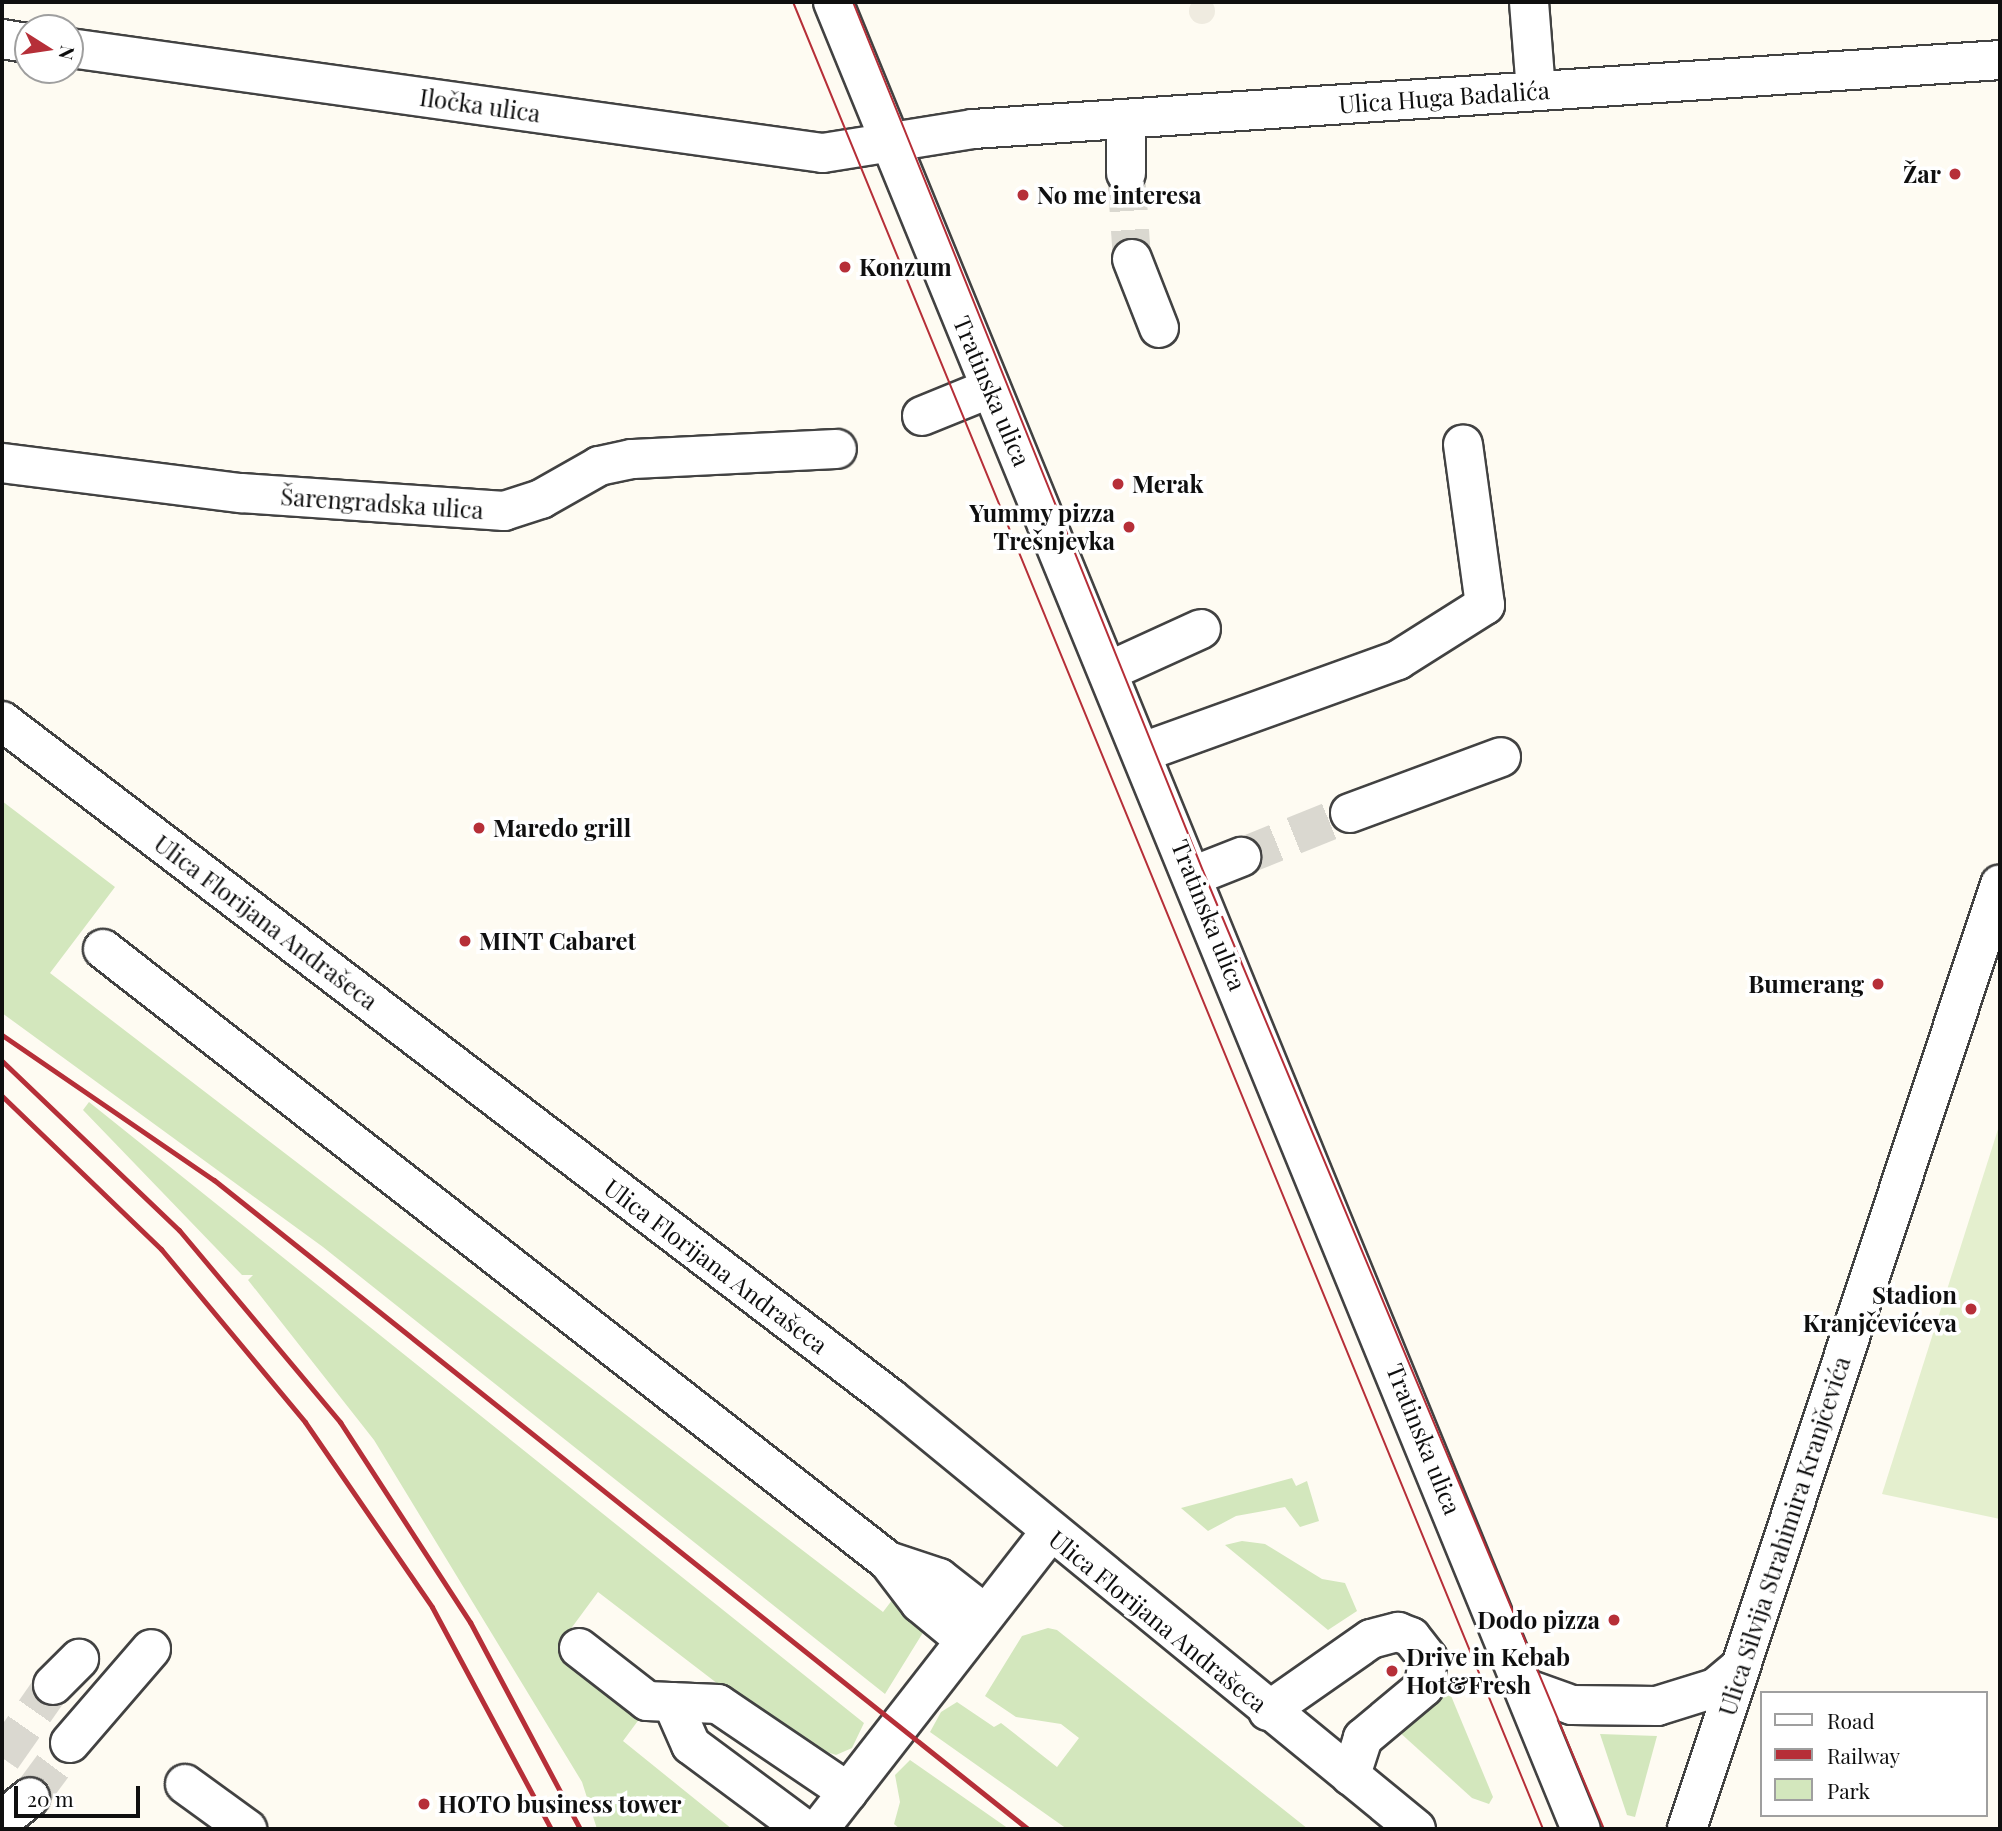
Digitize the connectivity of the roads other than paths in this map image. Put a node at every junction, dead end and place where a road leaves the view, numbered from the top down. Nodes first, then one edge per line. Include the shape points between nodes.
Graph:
1 (832, 2) edge
2 (1529, 2) edge
3 (84, 50) edge
4 (2000, 60) edge
5 (1536, 91) junction
6 (1126, 119) junction
7 (890, 144) junction
8 (1126, 173) tunnel mouth
9 (1132, 259) tunnel mouth
10 (1159, 328) dead end
11 (991, 388) junction
12 (922, 416) dead end
13 (1463, 445) dead end
14 (837, 449) dead end
15 (2, 463) edge
16 (1201, 629) dead end
17 (1110, 671) junction
18 (2, 721) edge
19 (1143, 752) junction
20 (1501, 757) dead end
21 (1350, 813) tunnel mouth
22 (1241, 857) tunnel mouth
23 (1193, 876) junction
24 (2000, 884) edge
25 (103, 949) dead end
26 (1048, 1534) junction
27 (975, 1627) junction
28 (579, 1648) dead end
29 (151, 1649) dead end
30 (1740, 1667) junction
31 (1525, 1688) junction
32 (672, 1702) junction
33 (1269, 1711) junction
34 (70, 1743) tunnel mouth
35 (1351, 1776) junction
36 (185, 1784) dead end
37 (848, 1792) junction
38 (247, 1829) edge
39 (804, 1829) edge
40 (819, 1829) edge
41 (1416, 1829) edge
42 (1581, 1829) edge
43 (1687, 1829) edge

1 - 7 street, Tratinska ulica
2 - 5 street
3 - 7 street, Iločka ulica via 807,151
4 - 5 street, Ulica Huga Badalića
5 - 6 street, Ulica Huga Badalića
6 - 7 street, Ulica Huga Badalića via 949,132
6 - 8 street
7 - 11 street, Tratinska ulica
9 - 10 street
11 - 12 street
11 - 17 street, Tratinska ulica
13 - 19 street via 1485,605 1398,660
14 - 15 street, Šarengradska ulica via 632,458 598,466 541,499 504,511 281,497
16 - 17 street
17 - 19 street, Tratinska ulica
18 - 26 street, Ulica Florijana Andrašeca via 890,1398
19 - 23 street, Tratinska ulica
20 - 21 street
22 - 23 street
23 - 31 street, Tratinska ulica
24 - 30 street, Ulica Silvija Strahimira Kranjčevića
25 - 27 street via 888,1561 939,1578
26 - 27 street
26 - 33 street, Ulica Florijana Andrašeca
27 - 37 street
28 - 32 street via 647,1701
29 - 34 street
30 - 31 street via 1715,1688 1657,1706 1572,1705
30 - 43 street, Ulica Silvija Strahimira Kranjčevića
31 - 42 street, Tratinska ulica
32 - 37 street via 719,1703
32 - 39 street via 691,1745
33 - 35 street, Ulica Florijana Andrašeca
33 - 35 street via 1371,1639 1391,1632 1411,1637 1428,1659 1424,1687 1363,1738
35 - 41 street, Ulica Florijana Andrašeca
36 - 38 street
37 - 40 street

